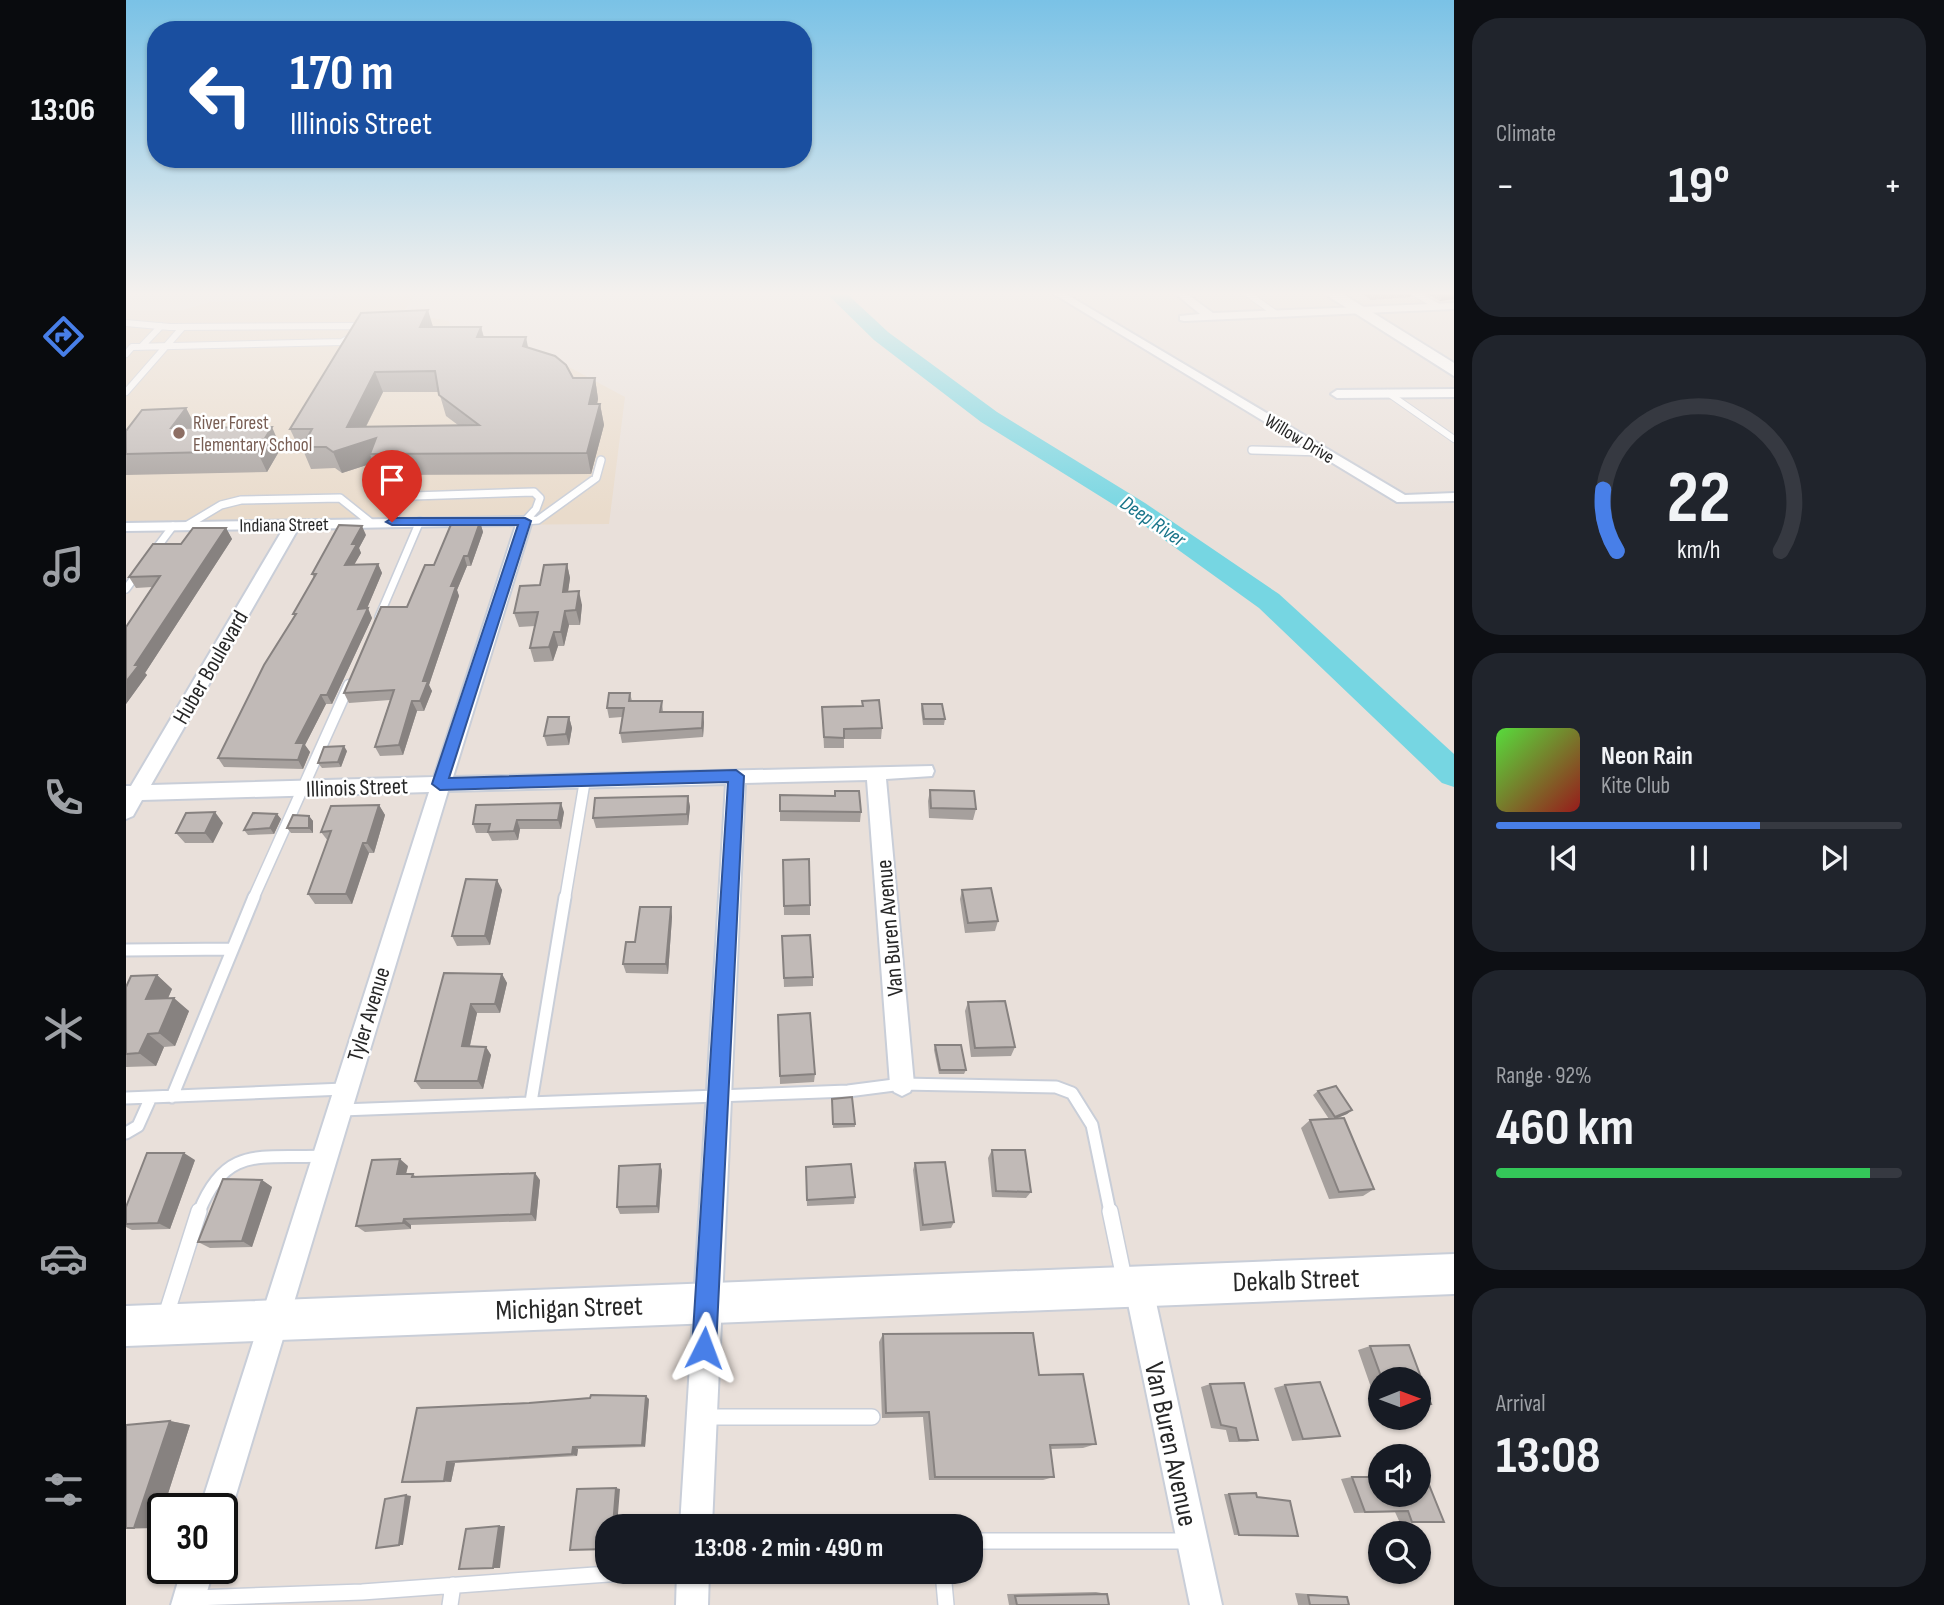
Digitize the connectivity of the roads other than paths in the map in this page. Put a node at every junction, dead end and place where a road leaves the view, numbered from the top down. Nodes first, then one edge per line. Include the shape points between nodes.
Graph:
1 (148, 366) edge
2 (1180, 366) edge
3 (126, 392) edge
4 (1388, 393) junction
5 (1454, 393) edge
6 (1337, 394) dead end
7 (1454, 439) edge
8 (1252, 450) dead end
9 (1323, 452) junction
10 (601, 460) dead end
11 (1454, 497) edge
12 (420, 521) junction
13 (525, 521) junction
14 (370, 522) junction
15 (392, 522) junction
16 (294, 523) junction
17 (179, 526) junction
18 (126, 527) edge
19 (149, 558) edge
20 (142, 568) edge
21 (126, 589) edge
22 (377, 621) edge
23 (356, 671) edge
24 (925, 771) dead end
25 (876, 772) junction
26 (736, 776) junction
27 (585, 780) junction
28 (440, 784) junction
29 (301, 788) junction
30 (131, 793) edge
31 (126, 811) edge
32 (232, 949) junction
33 (126, 950) edge
34 (902, 1084) junction
35 (718, 1095) junction
36 (151, 1097) junction
37 (172, 1097) junction
38 (126, 1098) edge
39 (340, 1100) junction
40 (531, 1102) junction
41 (126, 1133) edge
42 (325, 1156) junction
43 (1454, 1274) edge
44 (1132, 1284) junction
45 (706, 1301) junction
46 (274, 1320) junction
47 (144, 1325) edge
48 (701, 1416) junction
49 (872, 1417) dead end
50 (221, 1493) edge
51 (697, 1514) edge
52 (983, 1541) edge
53 (1192, 1541) junction
54 (595, 1575) edge
55 (693, 1584) edge
56 (944, 1584) edge
57 (453, 1585) junction
58 (192, 1590) edge
59 (450, 1605) edge
60 (692, 1605) edge
61 (946, 1605) edge
62 (1206, 1605) edge

1 - 3 lane
2 - 9 street, Willow Drive
4 - 5 street
4 - 6 street
4 - 7 lane
8 - 9 lane
9 - 11 street, Willow Drive via 1402,499
10 - 13 lane via 596,478 538,520
12 - 13 street, Indiana Street
12 - 15 street, Indiana Street
12 - 22 lane
13 - 15 lane via 538,505 540,498 534,492 413,496 401,504
13 - 28 street, Tyler Avenue
14 - 15 street, Indiana Street
14 - 16 street, Indiana Street
14 - 17 lane via 340,498 254,499 227,502
16 - 17 street, Indiana Street
16 - 30 street, Huber Boulevard
17 - 18 street, Indiana Street
17 - 19 lane
20 - 21 lane
23 - 29 lane
24 - 25 street, Illinois Street
25 - 26 street, Illinois Street
25 - 34 street, Van Buren Avenue
26 - 27 street, Illinois Street
26 - 35 street
27 - 28 street, Illinois Street
27 - 40 lane
28 - 29 street, Illinois Street
28 - 39 street, Tyler Avenue
29 - 30 street, Illinois Street
29 - 32 lane
30 - 31 street, Huber Boulevard
32 - 33 lane
32 - 37 lane
34 - 35 lane via 848,1091
34 - 44 lane via 1056,1087 1072,1093 1092,1125
35 - 40 lane
35 - 45 street
36 - 37 lane
36 - 38 lane
36 - 41 lane via 138,1126
37 - 39 lane
39 - 40 lane
39 - 42 street, Tyler Avenue
42 - 46 street, Tyler Avenue
42 - 47 lane via 228,1164 206,1194
43 - 44 street, Dekalb Street
44 - 45 street, Michigan Street
44 - 53 street, Van Buren Avenue
45 - 46 street, Michigan Street
45 - 48 street
46 - 47 street, Michigan Street
46 - 50 street, Tyler Avenue
48 - 49 lane
48 - 51 street
52 - 53 lane
53 - 62 street, Van Buren Avenue
54 - 57 lane
55 - 60 street
56 - 61 lane
57 - 58 lane via 362,1592
57 - 59 lane

